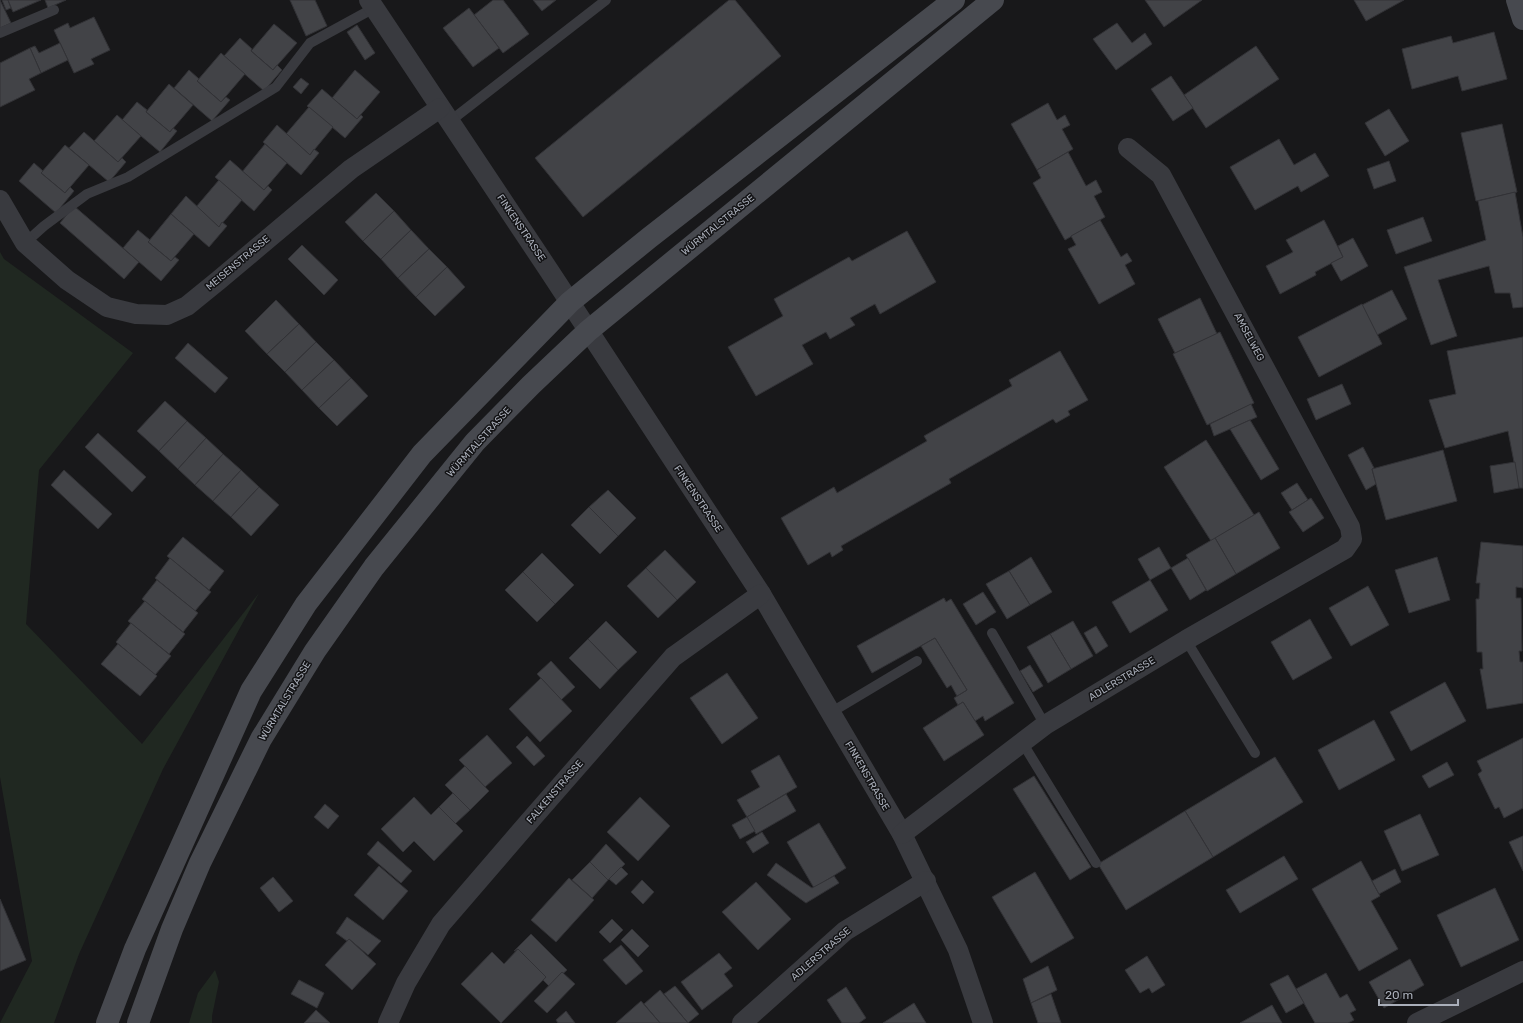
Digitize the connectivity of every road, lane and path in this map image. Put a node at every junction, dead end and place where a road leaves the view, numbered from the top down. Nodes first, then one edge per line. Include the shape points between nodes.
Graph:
1 (606, 0) edge
2 (954, 0) edge
3 (993, 0) edge
4 (1517, 0) edge
5 (371, 4) edge
6 (54, 10) dead end
7 (1523, 19) edge
8 (0, 33) edge
9 (444, 115) junction
10 (1128, 148) dead end
11 (0, 200) edge
12 (25, 243) junction
13 (570, 302) junction
14 (588, 331) junction
15 (1352, 539) joint
16 (761, 594) junction
17 (992, 633) dead end
18 (1186, 640) junction
19 (917, 661) dead end
20 (830, 713) junction
21 (1045, 726) junction
22 (1022, 742) junction
23 (1255, 753) dead end
24 (902, 834) junction
25 (1096, 863) dead end
26 (926, 880) junction
27 (1523, 971) edge
28 (1419, 1022) edge
29 (107, 1023) edge
30 (138, 1023) edge
31 (388, 1023) edge
32 (742, 1023) edge
33 (983, 1023) edge

1 - 9 lane
2 - 13 main road
3 - 14 main road, WÜRMTALSTRASSE
4 - 7 main road
5 - 9 street, FINKENSTRASSE
5 - 12 lane via 310,43 276,87 128,177 87,194
6 - 8 lane
9 - 12 street, MEISENSTRASSE via 351,169 187,306 167,315 136,314 107,307 67,280
9 - 13 street, FINKENSTRASSE
10 - 15 street, AMSELWEG via 1161,175 1350,527
11 - 12 street, MEISENSTRASSE
13 - 14 street, FINKENSTRASSE
13 - 29 main road via 422,454 306,604 251,691 135,949
14 - 16 street, FINKENSTRASSE
14 - 30 main road, WÜRMTALSTRASSE via 475,442 374,567 315,651 261,740 200,863 172,929
15 - 18 street, ADLERSTRASSE via 1346,549
16 - 20 street, FINKENSTRASSE
16 - 31 street, FALKENSTRASSE via 673,657 534,816 442,924 406,983
17 - 21 lane
18 - 21 street, ADLERSTRASSE
18 - 23 lane
19 - 20 lane
20 - 24 street, FINKENSTRASSE
21 - 22 street, ADLERSTRASSE
22 - 24 street, ADLERSTRASSE
22 - 25 lane
24 - 26 street, FINKENSTRASSE
26 - 32 street, ADLERSTRASSE via 845,931
26 - 33 street, FINKENSTRASSE via 958,950
27 - 28 street

